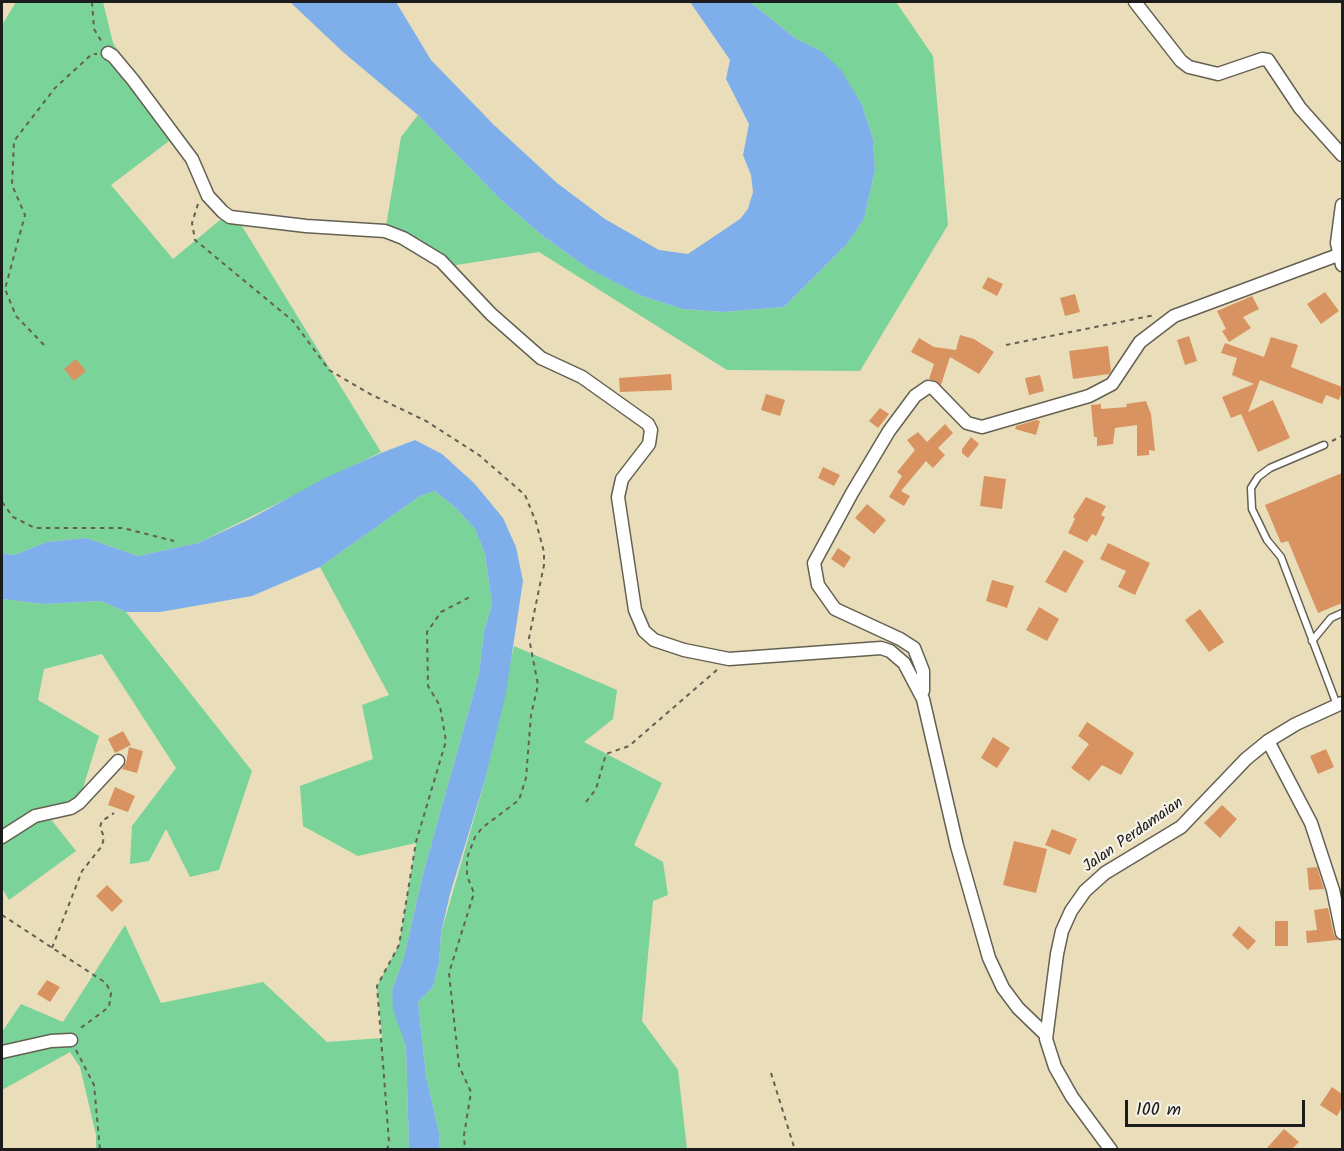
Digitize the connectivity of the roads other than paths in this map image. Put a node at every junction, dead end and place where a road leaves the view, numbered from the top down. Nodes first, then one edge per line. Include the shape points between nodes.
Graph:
1 (1136, 2) edge
2 (108, 53) road end
3 (1342, 155) edge
4 (1342, 205) edge
5 (1340, 260) edge
6 (1324, 445) road end
7 (1342, 613) edge
8 (1312, 641) junction
9 (923, 699) junction
10 (1340, 704) edge
11 (1268, 741) junction
12 (118, 761) dead end
13 (2, 837) edge
14 (1342, 933) edge
15 (1046, 1035) junction
16 (71, 1040) road end
17 (2, 1052) edge
18 (1111, 1149) edge

1 - 3 street via 1189,67 1218,74 1268,60 1300,108
2 - 9 street via 192,159 215,206 230,217 385,231 403,238 441,261 491,314 541,358 582,377 648,424 650,444 622,479 618,497 631,591 644,631 663,644 729,659 881,648 904,663
4 - 5 street
5 - 9 street via 1174,316 1140,342 1112,384 1089,396 982,427 967,423 933,388 915,396 889,431 814,563 818,585 835,609 914,648 923,671
6 - 8 lane via 1270,468 1251,489 1252,509 1281,557
7 - 8 lane via 1331,618
8 - 10 lane
9 - 15 street via 957,846 989,958 1003,988
10 - 11 street, Jalan Perdamaian
11 - 14 street via 1311,823 1333,890
11 - 15 street, Jalan Perdamaian via 1181,827 1105,873 1085,891 1062,931
12 - 13 street via 79,803 35,816
15 - 18 street, Jalan Perdamaian via 1055,1067 1072,1097
16 - 17 street

